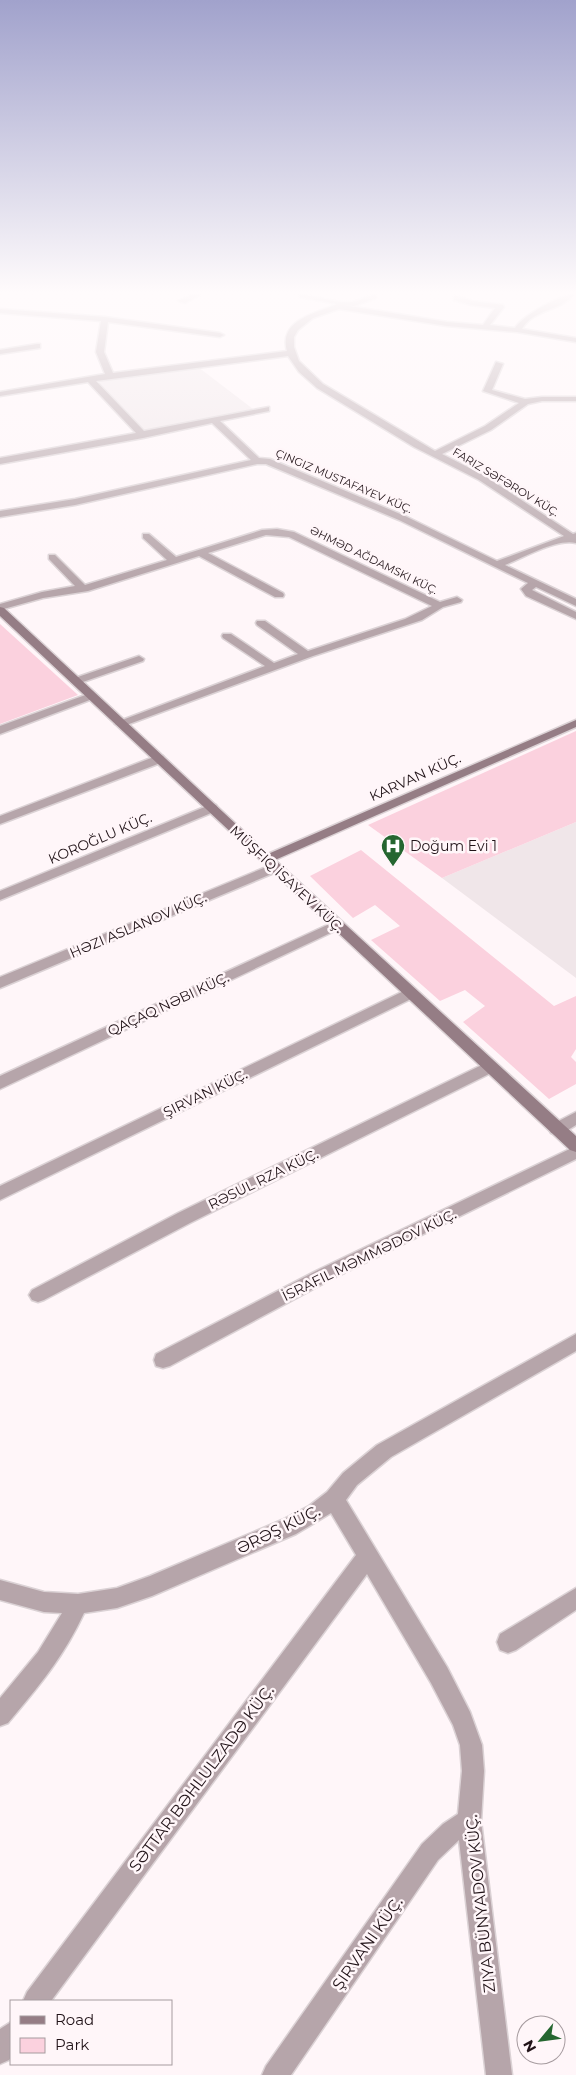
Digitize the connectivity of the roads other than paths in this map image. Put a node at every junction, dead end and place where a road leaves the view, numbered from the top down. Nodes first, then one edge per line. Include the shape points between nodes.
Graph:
1 (13, 392) edge
2 (102, 392) edge
3 (330, 392) edge
4 (490, 392) edge
5 (0, 394) edge
6 (576, 400) edge
7 (525, 402) junction
8 (266, 409) dead end
9 (214, 420) junction
10 (143, 435) junction
11 (436, 454) junction
12 (257, 460) junction
13 (0, 461) edge
14 (0, 514) edge
15 (146, 536) dead end
16 (574, 537) edge
17 (200, 552) junction
18 (52, 557) dead end
19 (174, 561) junction
20 (498, 564) junction
21 (535, 583) junction
22 (84, 589) junction
23 (278, 595) dead end
24 (457, 600) dead end
25 (576, 603) edge
26 (439, 605) junction
27 (0, 609) edge
28 (576, 616) edge
29 (260, 623) dead end
30 (227, 636) dead end
31 (306, 655) junction
32 (140, 659) dead end
33 (273, 667) junction
34 (76, 682) junction
35 (91, 696) junction
36 (576, 723) edge
37 (121, 724) junction
38 (0, 730) edge
39 (159, 759) junction
40 (212, 808) junction
41 (0, 820) edge
42 (271, 863) junction
43 (0, 896) edge
44 (336, 925) junction
45 (0, 984) edge
46 (410, 993) junction
47 (490, 1067) junction
48 (0, 1083) edge
49 (576, 1118) edge
50 (557, 1129) junction
51 (576, 1146) edge
52 (576, 1152) edge
53 (0, 1193) edge
54 (38, 1295) dead end
55 (575, 1343) edge
56 (163, 1360) dead end
57 (334, 1499) junction
58 (368, 1556) junction
59 (0, 1590) edge
60 (576, 1598) edge
61 (78, 1604) junction
62 (508, 1642) dead end
63 (0, 1716) edge
64 (469, 1821) junction
65 (37, 2000) edge
66 (10, 2036) edge
67 (0, 2051) edge
68 (275, 2075) edge
69 (499, 2075) edge

1 - 5 street
2 - 10 street
3 - 11 street, FARIZ SƏFƏROV KÜÇ.
4 - 7 street
6 - 7 street
7 - 11 street via 488,428
8 - 9 street
9 - 10 street
9 - 12 street
10 - 13 street
11 - 16 street, FARIZ SƏFƏROV KÜÇ. via 482,478
12 - 14 street, ÇINGIZ MUSTAFAYEV KÜÇ. via 76,502
12 - 20 street, ÇINGIZ MUSTAFAYEV KÜÇ. via 271,462 363,501
15 - 19 street
16 - 20 street via 555,541
17 - 19 street, ƏHMƏD AĞDAMSKI KÜÇ.
17 - 23 street
17 - 26 street, ƏHMƏD AĞDAMSKI KÜÇ. via 265,532 291,534
18 - 22 street
19 - 22 street, ƏHMƏD AĞDAMSKI KÜÇ.
20 - 21 street, ÇINGIZ MUSTAFAYEV KÜÇ.
21 - 25 street, ÇINGIZ MUSTAFAYEV KÜÇ.
21 - 28 street via 526,589 530,594
22 - 27 street, ƏHMƏD AĞDAMSKI KÜÇ. via 42,595
24 - 26 street
26 - 31 street, ƏHMƏD AĞDAMSKI KÜÇ. via 436,610 417,618
27 - 34 street, MÜŞFIQ İSAYEV KÜÇ.
29 - 31 street
30 - 33 street
31 - 33 street, ƏHMƏD AĞDAMSKI KÜÇ.
32 - 34 street
33 - 37 street, ƏHMƏD AĞDAMSKI KÜÇ.
34 - 35 street, MÜŞFIQ İSAYEV KÜÇ.
35 - 37 street, MÜŞFIQ İSAYEV KÜÇ.
35 - 38 street
36 - 42 street, KARVAN KÜÇ.
37 - 39 street, MÜŞFIQ İSAYEV KÜÇ.
39 - 40 street, MÜŞFIQ İSAYEV KÜÇ.
39 - 41 street
40 - 42 street, MÜŞFIQ İSAYEV KÜÇ.
40 - 43 street, KOROĞLU KÜÇ.
42 - 44 street, MÜŞFIQ İSAYEV KÜÇ.
42 - 45 street, HƏZI ASLANOV KÜÇ.
44 - 46 street, MÜŞFIQ İSAYEV KÜÇ.
44 - 48 street, QAÇAQ NƏBI KÜÇ.
46 - 47 street, MÜŞFIQ İSAYEV KÜÇ.
46 - 53 street, ŞIRVAN KÜÇ.
47 - 50 street, MÜŞFIQ İSAYEV KÜÇ.
47 - 54 street, RƏSUL RZA KÜÇ. via 184,1218
49 - 50 street
50 - 51 street, MÜŞFIQ İSAYEV KÜÇ.
52 - 56 street, İSRAFIL MƏMMƏDOV KÜÇ. via 324,1275
55 - 57 street, ƏRƏŞ KÜÇ. via 384,1450 350,1479
57 - 58 street, ZIYA BÜNYADOV KÜÇ.
57 - 61 street, ƏRƏŞ KÜÇ. via 289,1528 152,1586 117,1598
58 - 64 street, ZIYA BÜNYADOV KÜÇ. via 462,1720 471,1745 473,1771
58 - 65 street, SƏTTAR BƏHLULZADƏ KÜÇ.
59 - 61 street, ƏRƏŞ KÜÇ. via 44,1602
60 - 62 street
61 - 63 street via 46,1660
64 - 68 street, ŞIRVANI KÜÇ. via 451,1832 430,1852
64 - 69 street, ZIYA BÜNYADOV KÜÇ.
66 - 67 street

